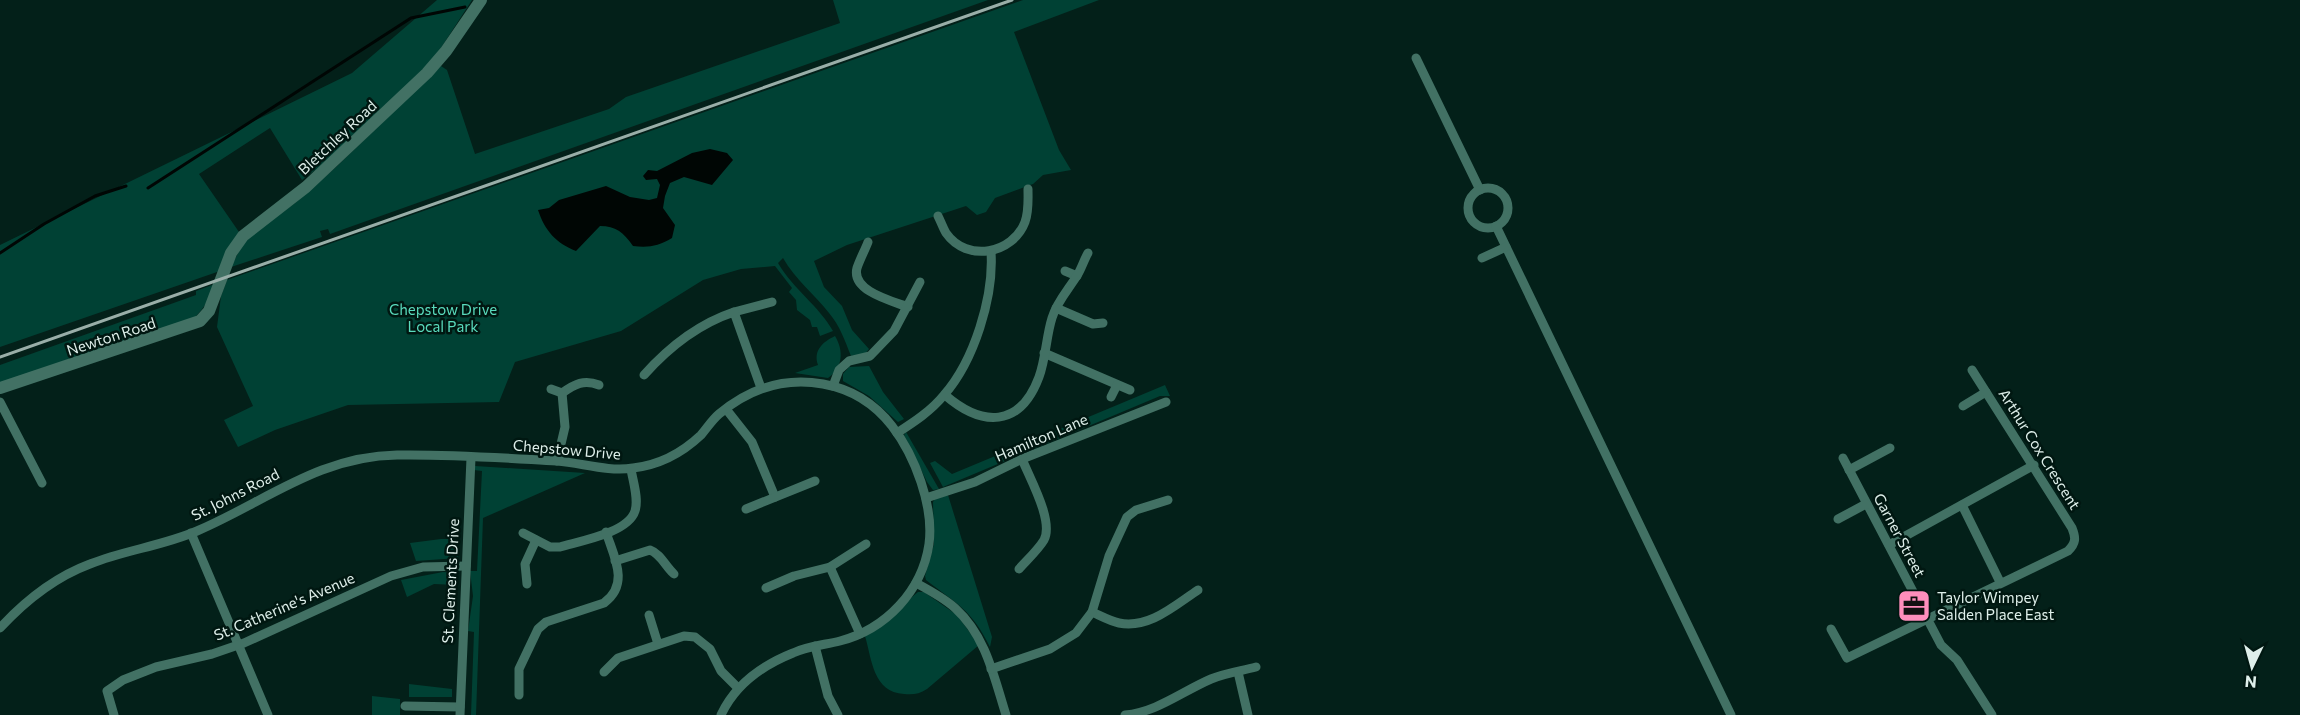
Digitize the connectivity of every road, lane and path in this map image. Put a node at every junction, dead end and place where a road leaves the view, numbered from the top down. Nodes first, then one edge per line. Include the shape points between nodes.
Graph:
1 (481, 0) edge
2 (1416, 58) dead end
3 (1028, 189) dead end
4 (1480, 190) junction
5 (938, 216) dead end
6 (1025, 223) junction
7 (1496, 226) junction
8 (1035, 228) dead end
9 (947, 234) junction
10 (938, 240) dead end
11 (868, 242) dead end
12 (1506, 247) junction
13 (991, 252) junction
14 (1088, 253) dead end
15 (1482, 258) dead end
16 (1065, 271) dead end
17 (1077, 276) junction
18 (920, 282) dead end
19 (217, 293) joint
20 (772, 302) dead end
21 (908, 308) junction
22 (1056, 308) junction
23 (734, 312) junction
24 (1103, 323) dead end
25 (1044, 353) junction
26 (1972, 370) dead end
27 (644, 375) dead end
28 (599, 385) dead end
29 (1117, 385) junction
30 (833, 386) junction
31 (0, 388) edge
32 (761, 388) junction
33 (551, 389) dead end
34 (1130, 390) dead end
35 (1986, 392) junction
36 (562, 393) junction
37 (945, 395) junction
38 (1112, 397) dead end
39 (0, 402) edge
40 (1166, 402) dead end
41 (1963, 406) dead end
42 (726, 409) junction
43 (897, 433) junction
44 (1890, 447) dead end
45 (471, 458) junction
46 (1843, 458) dead end
47 (1022, 459) junction
48 (557, 461) junction
49 (2034, 465) junction
50 (631, 469) junction
51 (1849, 470) junction
52 (815, 481) dead end
53 (42, 483) dead end
54 (775, 497) junction
55 (926, 498) junction
56 (1168, 500) dead end
57 (1866, 504) junction
58 (1962, 505) junction
59 (746, 509) dead end
60 (1838, 519) dead end
61 (606, 532) junction
62 (191, 533) junction
63 (523, 533) dead end
64 (536, 540) junction
65 (866, 544) dead end
66 (1889, 545) junction
67 (615, 561) junction
68 (466, 566) junction
69 (830, 567) junction
70 (1019, 569) dead end
71 (674, 574) dead end
72 (2000, 582) junction
73 (916, 583) junction
74 (526, 584) dead end
75 (766, 588) dead end
76 (1198, 590) dead end
77 (1092, 612) junction
78 (649, 615) dead end
79 (1928, 619) junction
80 (0, 628) edge
81 (1831, 629) dead end
82 (860, 634) junction
83 (658, 644) junction
84 (238, 645) junction
85 (815, 646) junction
86 (1256, 667) dead end
87 (991, 669) junction
88 (604, 672) dead end
89 (1238, 672) junction
90 (738, 688) junction
91 (519, 695) dead end
92 (405, 706) dead end
93 (460, 711) edge
94 (1141, 714) edge
95 (114, 715) edge
96 (268, 715) edge
97 (721, 715) edge
98 (838, 715) edge
99 (1006, 715) edge
100 (1125, 715) edge
101 (1248, 715) edge
102 (1731, 715) edge
103 (1992, 715) edge

1 - 19 street, Bletchley Road via 427,73 320,175 243,236 231,253
2 - 4 street
3 - 6 street
4 - 7 street via 1493,189 1504,197 1508,210
4 - 7 street via 1468,204 1469,216 1483,228
5 - 9 street
6 - 8 street
6 - 13 street via 1017,236
7 - 12 street
9 - 10 street
9 - 13 street via 959,245
11 - 21 street via 856,270 857,280 864,288
12 - 15 street
12 - 102 street
13 - 37 street via 990,282 976,337
14 - 17 street
16 - 17 street
17 - 22 street
18 - 21 street
19 - 31 street, Newton Road via 209,311 194,324
20 - 23 street
21 - 30 street via 894,331 870,356 849,361 840,370
22 - 24 street via 1093,324
22 - 25 street
23 - 27 street via 674,344
23 - 32 street
25 - 29 street
25 - 37 street via 1033,391 1011,414 977,415
26 - 35 street, Arthur Cox Crescent
28 - 36 street via 582,382
29 - 34 street
29 - 38 street
30 - 32 street, Chepstow Drive via 796,381
30 - 43 street, Chepstow Drive via 870,403
32 - 42 street, Chepstow Drive
33 - 36 street
35 - 41 street
35 - 49 street, Arthur Cox Crescent
36 - 48 street via 565,427
37 - 43 street via 925,415
39 - 53 street
40 - 47 street, Hamilton Lane
42 - 50 street, Chepstow Drive via 676,455
42 - 54 street via 752,442
43 - 55 street, Chepstow Drive
44 - 51 street
45 - 48 street, Chepstow Drive
45 - 62 street, St. Johns Road via 396,455 345,462 298,479 236,514
45 - 68 street, St. Clements Drive
46 - 51 street, Garner Street
47 - 55 street, Hamilton Lane via 975,482
47 - 70 street via 1047,528 1044,540
48 - 50 street, Chepstow Drive
49 - 58 street
49 - 72 street, Arthur Cox Crescent via 2072,528 2073,546
50 - 61 street via 634,512 620,528
51 - 57 street, Garner Street
52 - 54 street
54 - 59 street
55 - 73 street, Chepstow Drive via 929,542
56 - 77 street via 1136,510 1127,517 1109,556
57 - 60 street
57 - 66 street, Garner Street
58 - 66 street
58 - 72 street
61 - 64 street via 560,547
61 - 67 street
62 - 80 street, St. Johns Road via 90,564 64,576 18,608
62 - 84 street
63 - 64 street
64 - 74 street via 525,564
65 - 69 street
66 - 79 street, Garner Street
67 - 71 street via 650,550 658,553
67 - 91 street via 619,581 611,597 604,603 546,622 538,629 519,669
68 - 84 street, St. Catherine's Avenue via 423,567 391,576
68 - 93 street, St. Clements Drive
69 - 75 street
69 - 82 street
72 - 79 street, Arthur Cox Crescent
73 - 82 street, Chepstow Drive via 891,615
73 - 87 street via 967,621 978,636
76 - 77 street via 1139,624 1119,623
77 - 87 street via 1076,633 1050,649
78 - 83 street
79 - 81 street, Arthur Cox Crescent via 1847,658
79 - 103 street, Garner Street via 1941,645 1957,660
82 - 85 street, Chepstow Drive
83 - 88 street via 618,658
83 - 90 street via 684,636 695,638 710,649 721,671
84 - 95 street, St. Catherine's Avenue via 123,680 107,691
84 - 96 street
85 - 90 street, Chepstow Drive via 768,665
85 - 98 street via 828,696
86 - 89 street
87 - 99 street
89 - 94 street via 1212,678
89 - 101 street
90 - 97 street, Chepstow Drive
92 - 93 street, St. Clements Drive
94 - 100 street

